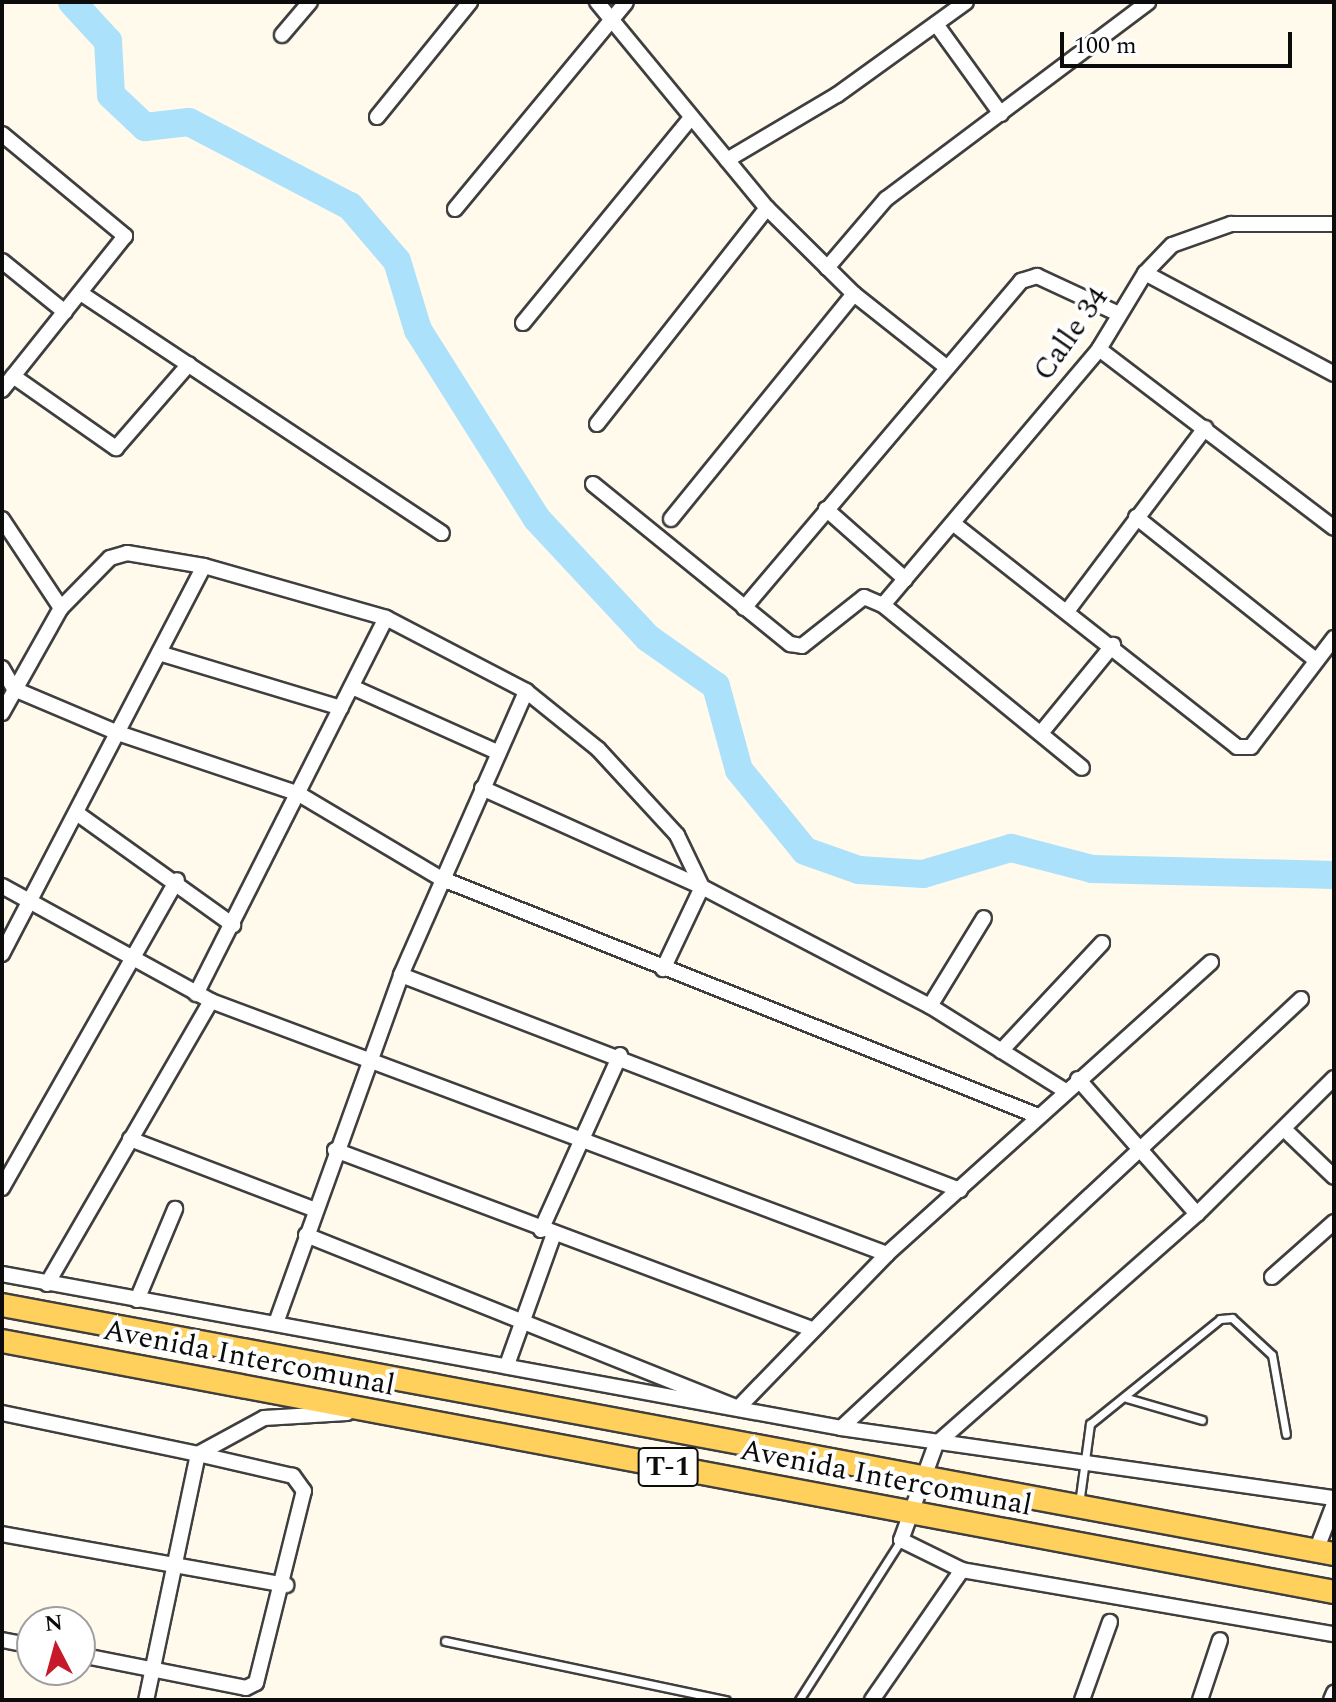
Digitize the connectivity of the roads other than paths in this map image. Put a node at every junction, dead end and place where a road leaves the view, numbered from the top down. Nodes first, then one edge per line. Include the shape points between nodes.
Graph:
1 (310, 2) edge
2 (470, 2) edge
3 (597, 2) edge
4 (626, 2) edge
5 (966, 2) edge
6 (1148, 2) edge
7 (615, 16) junction
8 (936, 24) junction
9 (282, 35) dead end
10 (1001, 114) junction
11 (377, 117) dead end
12 (691, 118) junction
13 (2, 134) edge
14 (727, 160) junction
15 (767, 208) junction
16 (455, 209) dead end
17 (1334, 224) edge
18 (2, 261) edge
19 (827, 268) junction
20 (1145, 273) junction
21 (82, 294) junction
22 (854, 294) junction
23 (65, 312) junction
24 (1119, 314) junction
25 (523, 323) dead end
26 (1099, 349) junction
27 (189, 364) junction
28 (945, 366) junction
29 (1334, 374) edge
30 (13, 376) junction
31 (2, 389) edge
32 (597, 424) dead end
33 (1205, 428) junction
34 (593, 484) dead end
35 (826, 509) junction
36 (1136, 517) junction
37 (2, 519) edge
38 (671, 519) dead end
39 (954, 524) junction
40 (1334, 528) edge
41 (442, 533) dead end
42 (204, 566) junction
43 (905, 579) junction
44 (883, 605) junction
45 (61, 608) junction
46 (744, 608) junction
47 (1068, 610) junction
48 (386, 618) junction
49 (1334, 638) edge
50 (1113, 645) junction
51 (159, 653) junction
52 (1316, 660) junction
53 (2, 668) edge
54 (352, 687) junction
55 (14, 689) junction
56 (526, 691) junction
57 (341, 708) junction
58 (2, 713) edge
59 (118, 733) junction
60 (1041, 733) junction
61 (497, 752) junction
62 (1082, 768) dead end
63 (482, 788) junction
64 (299, 794) junction
65 (78, 814) junction
66 (440, 878) junction
67 (177, 880) junction
68 (2, 886) edge
69 (702, 887) junction
70 (30, 902) junction
71 (984, 918) dead end
72 (233, 925) junction
73 (1102, 943) dead end
74 (2, 954) edge
75 (128, 961) junction
76 (1211, 962) dead end
77 (663, 969) junction
78 (401, 975) junction
79 (196, 994) junction
80 (1301, 999) dead end
81 (211, 1001) junction
82 (930, 1006) junction
83 (1001, 1051) junction
84 (620, 1055) junction
85 (369, 1060) junction
86 (1334, 1078) edge
87 (1078, 1079) junction
88 (1064, 1090) junction
89 (1038, 1116) junction
90 (1284, 1129) junction
91 (130, 1139) junction
92 (579, 1141) junction
93 (335, 1150) junction
94 (1141, 1153) junction
95 (1334, 1177) edge
96 (2, 1188) edge
97 (960, 1190) junction
98 (175, 1209) dead end
99 (313, 1209) junction
100 (1197, 1214) junction
101 (1334, 1222) edge
102 (548, 1232) junction
103 (306, 1235) junction
104 (887, 1254) junction
105 (2, 1274) edge
106 (1272, 1277) dead end
107 (47, 1284) junction
108 (137, 1300) junction
109 (2, 1305) edge
110 (522, 1320) junction
111 (276, 1323) junction
112 (809, 1328) junction
113 (2, 1341) edge
114 (507, 1365) junction
115 (1127, 1398) junction
116 (738, 1408) junction
117 (367, 1412) junction
118 (2, 1413) edge
119 (1202, 1420) dead end
120 (841, 1428) junction
121 (1286, 1434) dead end
122 (936, 1444) junction
123 (198, 1454) junction
124 (1083, 1467) junction
125 (925, 1479) junction
126 (1334, 1501) edge
127 (1078, 1510) junction
128 (912, 1513) junction
129 (2, 1534) edge
130 (901, 1540) junction
131 (1325, 1552) edge
132 (173, 1568) junction
133 (962, 1570) junction
134 (286, 1585) junction
135 (1334, 1592) edge
136 (1110, 1622) dead end
137 (1334, 1634) edge
138 (1220, 1640) dead end
139 (445, 1641) dead end
140 (96, 1658) edge
141 (153, 1669) junction
142 (1334, 1693) edge
143 (146, 1700) edge
144 (726, 1700) edge
145 (799, 1700) edge
146 (872, 1700) edge
147 (1082, 1700) edge
148 (1200, 1700) edge
149 (1331, 1700) edge

1 - 9 street
2 - 11 street
3 - 7 street
4 - 7 street
5 - 8 street
6 - 10 street
7 - 12 street
7 - 16 street
8 - 10 street
8 - 14 street
10 - 19 street via 870,212
12 - 14 street
12 - 25 street
13 - 21 street via 123,227 123,243
14 - 15 street
15 - 19 street
15 - 32 street
17 - 20 street, Calle 34 via 1200,231
18 - 23 street
19 - 22 street
20 - 24 street, Calle 34
20 - 29 street
21 - 23 street
21 - 27 street
22 - 28 street
22 - 38 street
23 - 30 street
24 - 26 street, Calle 34
24 - 28 street via 1028,277
26 - 33 street
26 - 39 street, Calle 34
27 - 30 street via 116,448
27 - 41 street
28 - 35 street
30 - 31 street
33 - 36 street
33 - 40 street
34 - 46 street
35 - 43 street
35 - 46 street
36 - 47 street
36 - 52 street
37 - 45 street
39 - 43 street, Calle 34
39 - 47 street
42 - 45 street via 145,554 110,558
42 - 48 street
42 - 51 street
43 - 44 street, Calle 34
44 - 46 street via 864,597 796,647
44 - 60 street
45 - 55 street
47 - 50 street
48 - 54 street
48 - 56 street
49 - 52 street
50 - 52 street via 1244,748
50 - 60 street
51 - 57 street
51 - 59 street
53 - 55 street
54 - 57 street
54 - 61 street
55 - 58 street
55 - 59 street
56 - 61 street
56 - 69 street via 598,749 677,835
57 - 64 street
59 - 64 street
59 - 65 street
60 - 62 street
61 - 63 street
63 - 66 street
63 - 69 street
64 - 66 street
64 - 72 street
65 - 67 street
65 - 70 street
66 - 77 street
66 - 78 street
67 - 72 street
67 - 75 street
68 - 70 street
69 - 77 street
69 - 82 street
70 - 74 street
70 - 75 street
71 - 82 street
72 - 79 street
73 - 83 street
75 - 79 street
75 - 96 street
76 - 87 street
77 - 89 street
78 - 84 street
78 - 85 street
79 - 81 street
80 - 94 street
81 - 85 street
81 - 91 street
82 - 83 street
83 - 88 street
84 - 92 street
84 - 97 street
85 - 92 street
85 - 93 street
86 - 90 street
87 - 88 street
87 - 94 street
88 - 89 street
89 - 97 street
90 - 95 street
90 - 100 street
91 - 99 street
91 - 107 street
92 - 102 street
92 - 104 street
93 - 99 street
93 - 102 street
94 - 100 street
94 - 120 street
97 - 104 street
98 - 108 street
99 - 103 street
100 - 122 street
101 - 106 street
102 - 110 street
102 - 112 street
103 - 110 street
103 - 111 street
104 - 112 street
105 - 107 street, Avenida Intercomunal
107 - 108 street, Avenida Intercomunal
108 - 111 street, Avenida Intercomunal
109 - 125 main road, Avenida Intercomunal / T-1
110 - 114 street
110 - 116 street
111 - 114 street, Avenida Intercomunal
112 - 116 street
113 - 117 main road, Avenida Intercomunal / T-1
114 - 116 street, Avenida Intercomunal
115 - 119 lane
115 - 121 lane via 1210,1323 1232,1318 1272,1355
115 - 124 lane via 1090,1424
116 - 120 street, Avenida Intercomunal
117 - 123 street via 264,1418
117 - 128 main road, Avenida Intercomunal / T-1
118 - 123 street
120 - 122 street, Avenida Intercomunal
122 - 124 street, Avenida Intercomunal
122 - 125 street
123 - 132 street
123 - 134 street via 300,1481
124 - 126 street, Avenida Intercomunal via 1286,1486
124 - 127 lane
125 - 127 main road, Avenida Intercomunal / T-1
125 - 128 street
126 - 131 street
127 - 131 main road, Avenida Intercomunal / T-1
128 - 130 street
128 - 135 main road, Avenida Intercomunal / T-1
129 - 132 street
130 - 133 street
130 - 145 lane
132 - 134 street
132 - 141 street
133 - 137 street
133 - 146 street
134 - 141 street via 252,1687
136 - 147 street
138 - 148 street
139 - 144 lane
140 - 141 street
141 - 143 street
142 - 149 street

